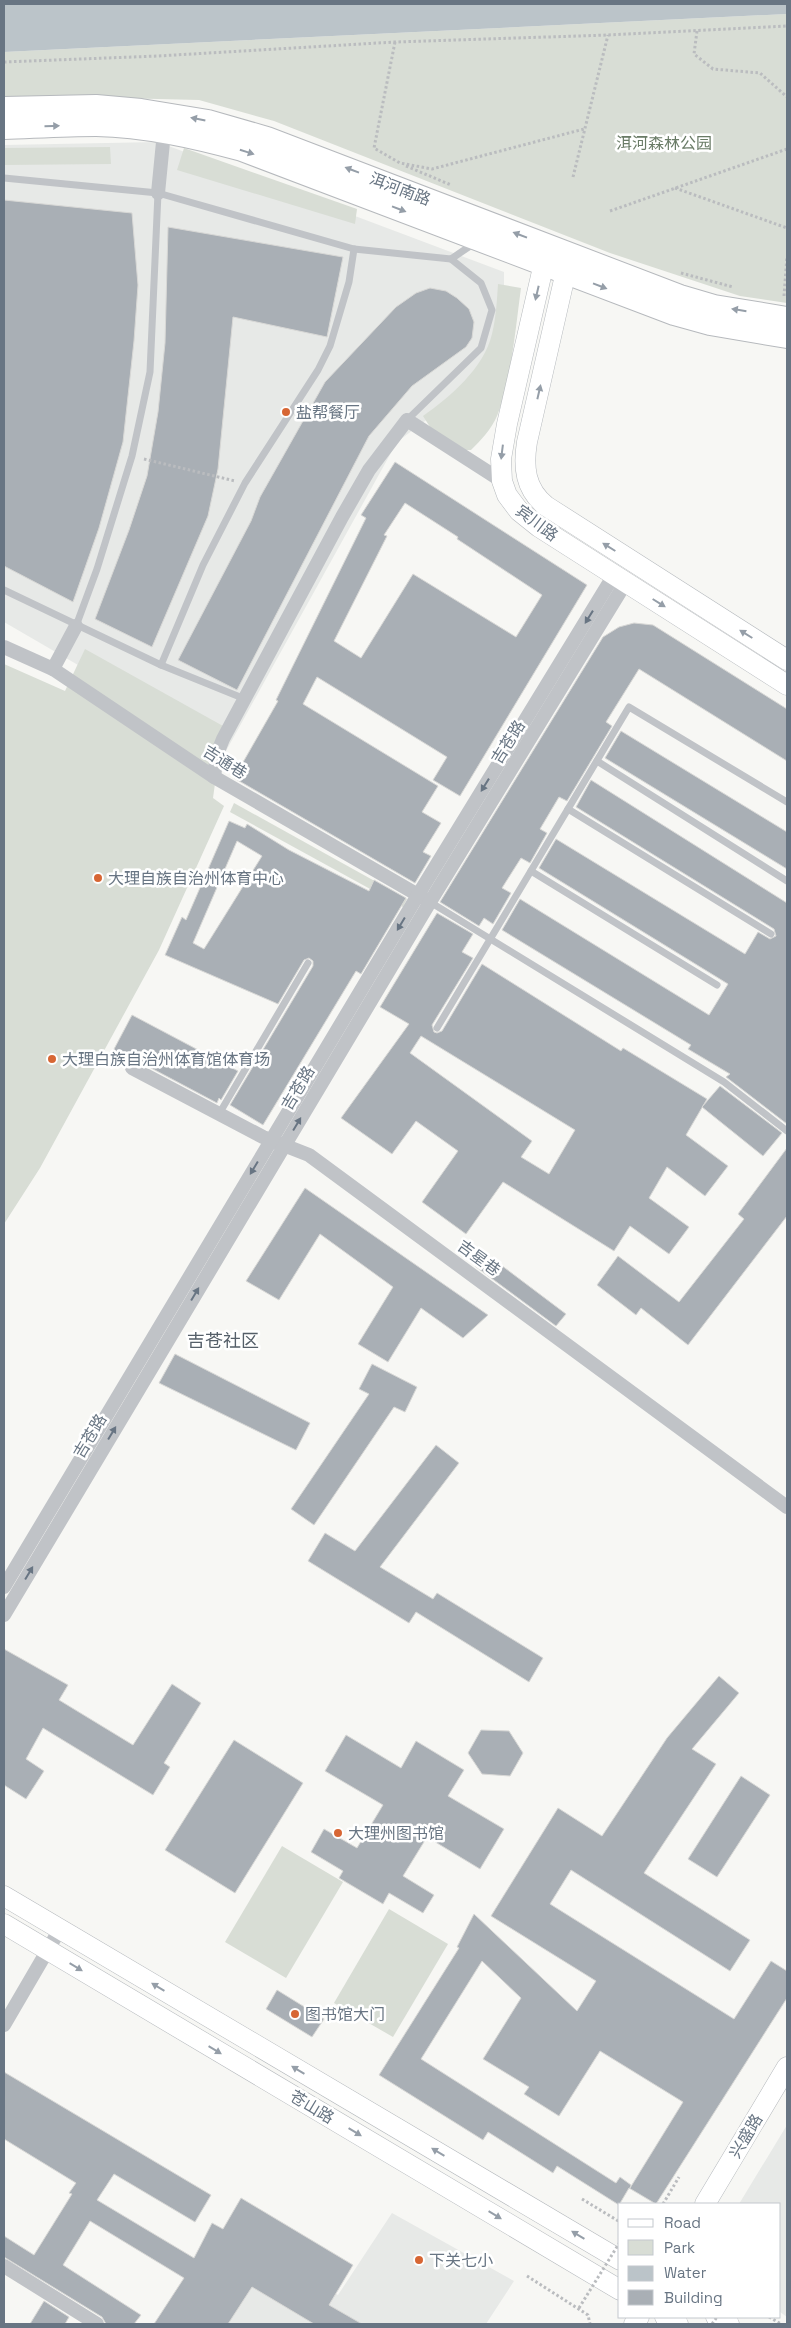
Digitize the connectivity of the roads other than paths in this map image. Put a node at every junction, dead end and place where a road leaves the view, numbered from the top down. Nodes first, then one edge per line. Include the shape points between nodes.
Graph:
1 (4, 108) edge
2 (4, 128) edge
3 (164, 132) junction
4 (4, 178) edge
5 (158, 193) junction
6 (480, 240) junction
7 (354, 249) junction
8 (546, 255) junction
9 (451, 258) junction
10 (568, 263) junction
11 (786, 304) edge
12 (787, 337) edge
13 (407, 420) junction
14 (502, 481) junction
15 (620, 579) junction
16 (4, 590) edge
17 (76, 626) junction
18 (4, 648) edge
19 (787, 660) edge
20 (161, 665) junction
21 (53, 669) junction
22 (787, 685) edge
23 (245, 699) junction
24 (597, 761) junction
25 (214, 777) junction
26 (787, 802) edge
27 (568, 809) junction
28 (531, 871) junction
29 (787, 881) edge
30 (424, 899) junction
31 (771, 934) dead end
32 (491, 938) junction
33 (308, 963) dead end
34 (717, 985) dead end
35 (437, 1028) dead end
36 (132, 1068) dead end
37 (219, 1114) junction
38 (787, 1131) edge
39 (278, 1142) junction
40 (787, 1507) edge
41 (4, 1587) edge
42 (4, 1615) edge
43 (4, 1896) edge
44 (4, 1924) edge
45 (60, 1929) junction
46 (47, 1950) junction
47 (4, 2025) edge
48 (787, 2068) edge
49 (706, 2203) edge
50 (618, 2259) edge
51 (4, 2266) edge
52 (618, 2289) edge
53 (667, 2318) edge
54 (97, 2324) edge
55 (678, 2324) edge

8 -> 1 main road, 洱河南路 via 267,138 208,121 96,106
2 -> 3 main road, 洱河南路 via 96,125
3 - 5 street
3 -> 6 main road, 洱河南路 via 261,156
4 - 5 lane
5 - 7 lane
5 - 17 lane via 150,372 132,456
6 - 8 main road, 洱河南路
6 - 9 lane
7 - 9 lane
7 - 20 lane via 349,282 330,346 245,483 203,565
8 - 10 main road, 洱河南路
8 -> 14 main road, 宾川路 via 505,432
9 - 13 lane via 481,283 492,310 481,348
11 -> 10 main road, 洱河南路 via 733,309
10 -> 12 main road, 洱河南路 via 689,319
19 -> 10 main road, 宾川路 via 548,508 532,491 526,470 526,448
13 - 14 street
13 - 23 street via 369,470
14 - 15 main road, 宾川路 via 512,503 528,519
15 -> 22 main road, 宾川路
15 - 30 street, 吉苍路
16 - 17 lane
17 - 20 lane
17 - 21 street
18 - 21 street, 吉通巷
20 - 23 lane
21 - 25 street, 吉通巷
23 - 25 street via 217,754
24 - 26 lane via 629,707
24 - 27 lane
24 - 29 lane
25 - 30 street, 吉通巷
27 - 28 lane
27 - 31 lane
28 - 32 lane
28 - 34 lane
30 - 32 lane
30 - 39 street, 吉苍路
32 - 35 lane
32 - 38 lane via 724,1082
33 - 37 lane
36 - 37 street, 吉星巷
37 - 39 street, 吉星巷
39 - 40 street, 吉星巷 via 309,1155
39 -> 41 street, 吉苍路
42 -> 39 street, 吉苍路
43 - 45 main road, 苍山路
44 - 46 main road, 苍山路
45 - 46 street
50 -> 45 main road, 苍山路
46 - 47 street
46 -> 52 main road, 苍山路
48 - 49 main road, 兴盛路
51 - 54 street
53 - 55 main road

